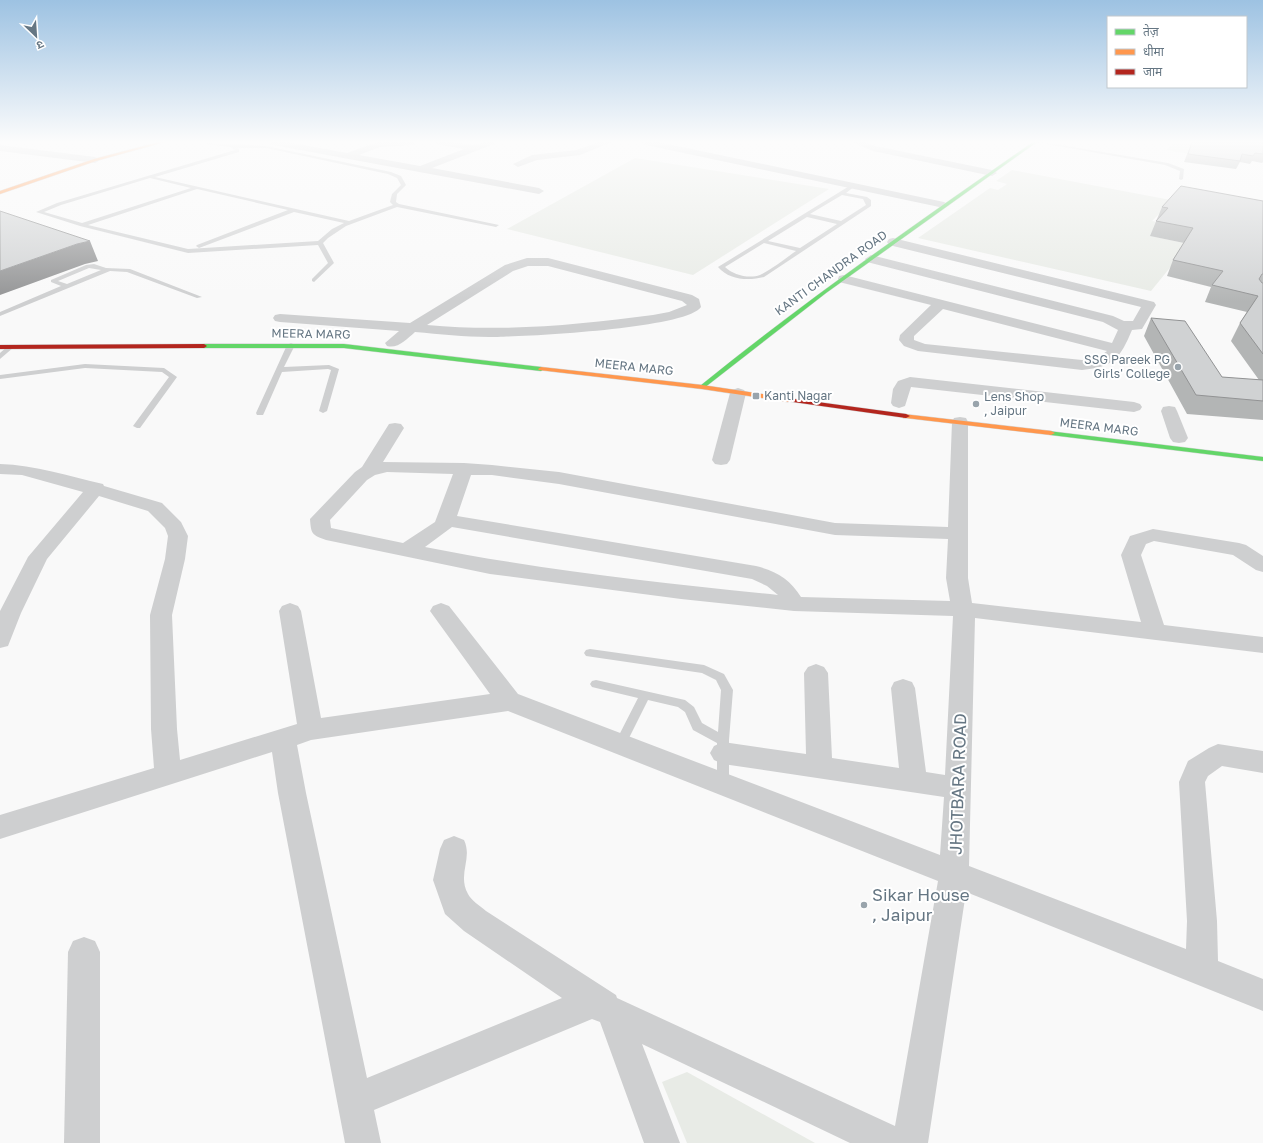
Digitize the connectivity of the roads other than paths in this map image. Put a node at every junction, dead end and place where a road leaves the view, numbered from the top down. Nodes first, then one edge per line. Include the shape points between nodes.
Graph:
1 (88, 195) edge
2 (173, 195) edge
3 (228, 195) edge
4 (395, 195) edge
5 (837, 195) edge
6 (852, 195) edge
7 (898, 195) edge
8 (958, 195) edge
9 (397, 204) junction
10 (944, 205) junction
11 (293, 210) junction
12 (806, 215) junction
13 (350, 223) junction
14 (842, 223) junction
15 (82, 225) junction
16 (496, 225) dead end
17 (763, 241) junction
18 (893, 242) junction
19 (320, 243) junction
20 (801, 250) junction
21 (188, 251) junction
22 (871, 259) junction
23 (106, 270) junction
24 (844, 279) junction
25 (314, 280) dead end
26 (66, 286) junction
27 (199, 297) dead end
28 (940, 304) junction
29 (0, 314) edge
30 (280, 318) dead end
31 (1121, 325) junction
32 (412, 328) junction
33 (0, 340) edge
34 (392, 343) junction
35 (412, 344) dead end
36 (291, 345) junction
37 (0, 347) edge
38 (10, 347) junction
39 (1117, 349) junction
40 (0, 357) edge
41 (280, 370) junction
42 (676, 374) dead end
43 (0, 377) edge
44 (712, 378) junction
45 (702, 387) junction
46 (733, 387) junction
47 (899, 403) dead end
48 (1134, 407) dead end
49 (323, 411) dead end
50 (1169, 411) dead end
51 (260, 413) dead end
52 (960, 422) junction
53 (137, 426) dead end
54 (395, 428) dead end
55 (1179, 438) dead end
56 (721, 460) dead end
57 (1263, 460) edge
58 (464, 468) junction
59 (0, 469) edge
60 (369, 471) junction
61 (96, 488) junction
62 (446, 520) junction
63 (957, 533) junction
64 (408, 550) junction
65 (1263, 565) edge
66 (794, 604) junction
67 (962, 609) junction
68 (290, 611) dead end
69 (441, 611) dead end
70 (1155, 632) junction
71 (0, 640) edge
72 (1263, 645) edge
73 (590, 653) dead end
74 (816, 673) dead end
75 (596, 684) dead end
76 (903, 688) dead end
77 (645, 695) junction
78 (509, 701) junction
79 (311, 730) junction
80 (282, 738) junction
81 (621, 743) junction
82 (723, 746) junction
83 (1263, 762) edge
84 (819, 767) junction
85 (168, 775) junction
86 (914, 782) junction
87 (723, 783) junction
88 (958, 788) junction
89 (0, 827) edge
90 (454, 849) dead end
91 (954, 874) junction
92 (84, 952) dead end
93 (1202, 971) junction
94 (1263, 995) edge
95 (604, 1007) junction
96 (354, 1101) junction
97 (82, 1143) edge
98 (363, 1143) edge
99 (662, 1143) edge
100 (890, 1143) edge
101 (910, 1143) edge

1 - 15 lane via 39,212
2 - 15 lane
3 - 11 lane
4 - 9 lane via 393,202
5 - 12 lane
6 - 14 lane via 865,198 869,205
7 - 10 street
8 - 10 main road, KANTI CHANDRA ROAD
9 - 13 lane
9 - 16 lane
10 - 18 main road, KANTI CHANDRA ROAD
11 - 13 lane
11 - 21 lane
12 - 14 lane
12 - 17 lane
13 - 19 lane via 324,236
14 - 20 lane
15 - 21 lane
17 - 20 lane
17 - 20 lane via 721,267 732,274 747,278 762,276
18 - 22 main road, KANTI CHANDRA ROAD
18 - 31 street via 1149,305 1137,326
19 - 21 lane
19 - 25 lane via 331,263
22 - 24 main road, KANTI CHANDRA ROAD
22 - 31 street via 1108,319
23 - 26 lane
23 - 26 lane via 88,266 53,281
23 - 27 lane via 128,270
24 - 28 street
24 - 44 main road, KANTI CHANDRA ROAD
26 - 29 lane
28 - 39 street
28 - 39 street via 906,335 909,343 923,348 1082,365 1098,365 1109,360
30 - 32 street
31 - 39 street via 1125,329
32 - 32 street via 508,268 527,262 548,262 687,298 694,302 694,307 651,320 559,329 486,333
32 - 34 street
33 - 34 main road, MEERA MARG via 250,338
34 - 35 main road, MEERA MARG
36 - 38 main road, MEERA MARG
36 - 41 lane
36 - 45 main road, MEERA MARG via 388,350
37 - 38 main road, MEERA MARG
38 - 40 lane
41 - 49 lane via 329,367 335,369
41 - 51 lane
42 - 44 main road, MEERA MARG
43 - 53 lane via 85,366 164,370 173,376
44 - 45 main road, KANTI CHANDRA ROAD
44 - 46 main road, MEERA MARG
45 - 46 main road, MEERA MARG
46 - 52 main road, MEERA MARG
46 - 56 street
47 - 48 street via 901,389 904,384 910,382
50 - 55 street
52 - 57 main road, MEERA MARG
52 - 63 street, JHOTBARA ROAD
54 - 60 street
58 - 60 street via 387,467
58 - 62 street
58 - 63 street via 559,478 835,530
59 - 61 street via 22,470
60 - 64 street via 361,476 320,519 321,531 333,536
61 - 71 street via 38,557 10,613
61 - 85 street via 155,507 174,526 178,536 161,615
62 - 64 street via 444,525
62 - 66 street via 756,573 781,584 790,593
63 - 67 street, JHOTBARA ROAD via 957,578
64 - 66 street via 490,567
65 - 70 street via 1239,550 1153,535 1137,540 1131,555
66 - 67 street
67 - 70 street
67 - 88 street, JHOTBARA ROAD via 965,622
68 - 79 street
69 - 78 street
70 - 72 street
73 - 82 lane via 704,669 720,677 727,690
74 - 84 street
75 - 77 lane
76 - 86 street
77 - 81 lane
77 - 82 lane via 681,703 690,710 692,720 699,728
78 - 79 street
78 - 81 street
79 - 80 street
80 - 85 street
80 - 96 street
81 - 87 street
82 - 84 street
82 - 87 lane
83 - 93 street via 1218,755 1197,769 1192,782 1202,921
84 - 86 street
85 - 89 street
86 - 88 street
87 - 91 street
88 - 91 street, JHOTBARA ROAD
90 - 95 street via 448,880 456,904 475,921
91 - 93 street
91 - 101 street, JHOTBARA ROAD
92 - 97 street
93 - 94 street
95 - 96 street
95 - 99 street
95 - 100 street
96 - 98 street

